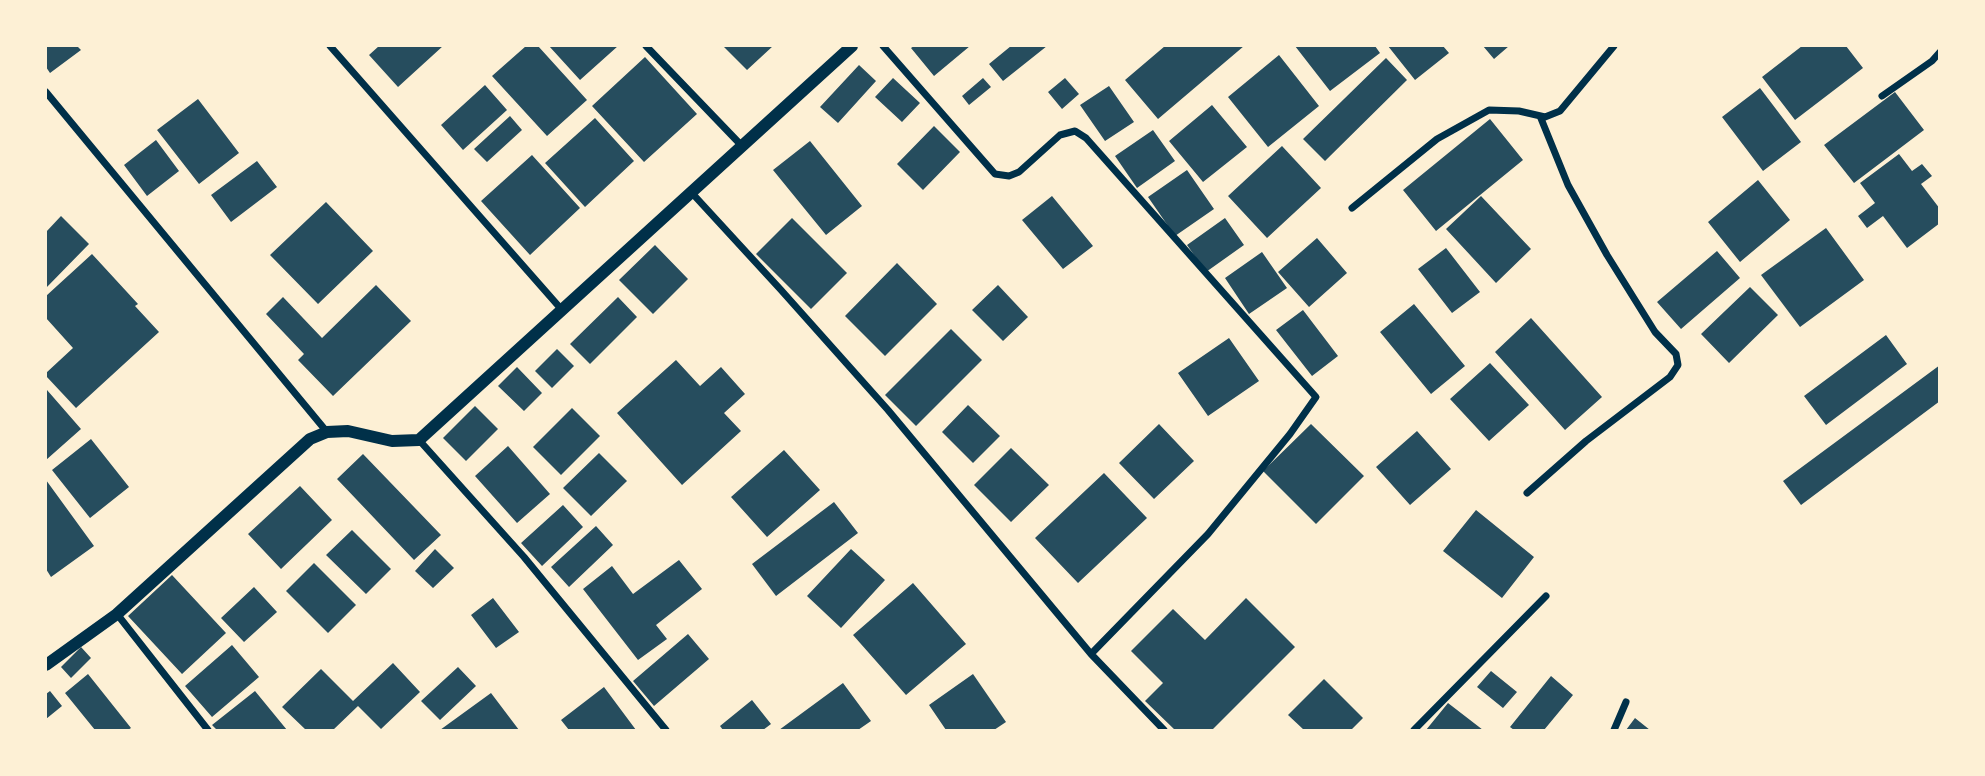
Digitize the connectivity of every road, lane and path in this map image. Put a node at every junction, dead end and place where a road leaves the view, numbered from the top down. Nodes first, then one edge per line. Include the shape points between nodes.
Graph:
1 (330, 46) edge
2 (646, 46) edge
3 (852, 46) edge
4 (883, 46) edge
5 (1614, 46) edge
6 (1940, 52) edge
7 (46, 92) edge
8 (1882, 96) dead end
9 (1539, 116) junction
10 (742, 146) junction
11 (691, 192) junction
12 (1352, 208) dead end
13 (562, 310) junction
14 (327, 432) junction
15 (419, 440) junction
16 (1527, 493) dead end
17 (1546, 596) dead end
18 (117, 614) junction
19 (1091, 654) junction
20 (46, 665) edge
21 (1626, 702) dead end
22 (208, 730) edge
23 (666, 730) edge
24 (1164, 730) edge
25 (1415, 730) edge
26 (1614, 730) edge

1 - 13 street
2 - 10 street
3 - 10 street
4 - 19 street via 995,174 1019,172 1060,135 1075,131 1086,138 1316,397 1208,534
5 - 9 street via 1560,111
6 - 8 street
7 - 14 street
9 - 12 street via 1489,110 1437,139
9 - 16 street via 1567,185 1655,332 1676,354 1678,365 1670,377
10 - 11 street
11 - 13 street
11 - 19 street via 888,410
13 - 15 street
14 - 15 street
14 - 18 street via 310,439
15 - 23 street via 524,557
17 - 25 street
18 - 20 street
18 - 22 street
19 - 24 street
21 - 26 street

